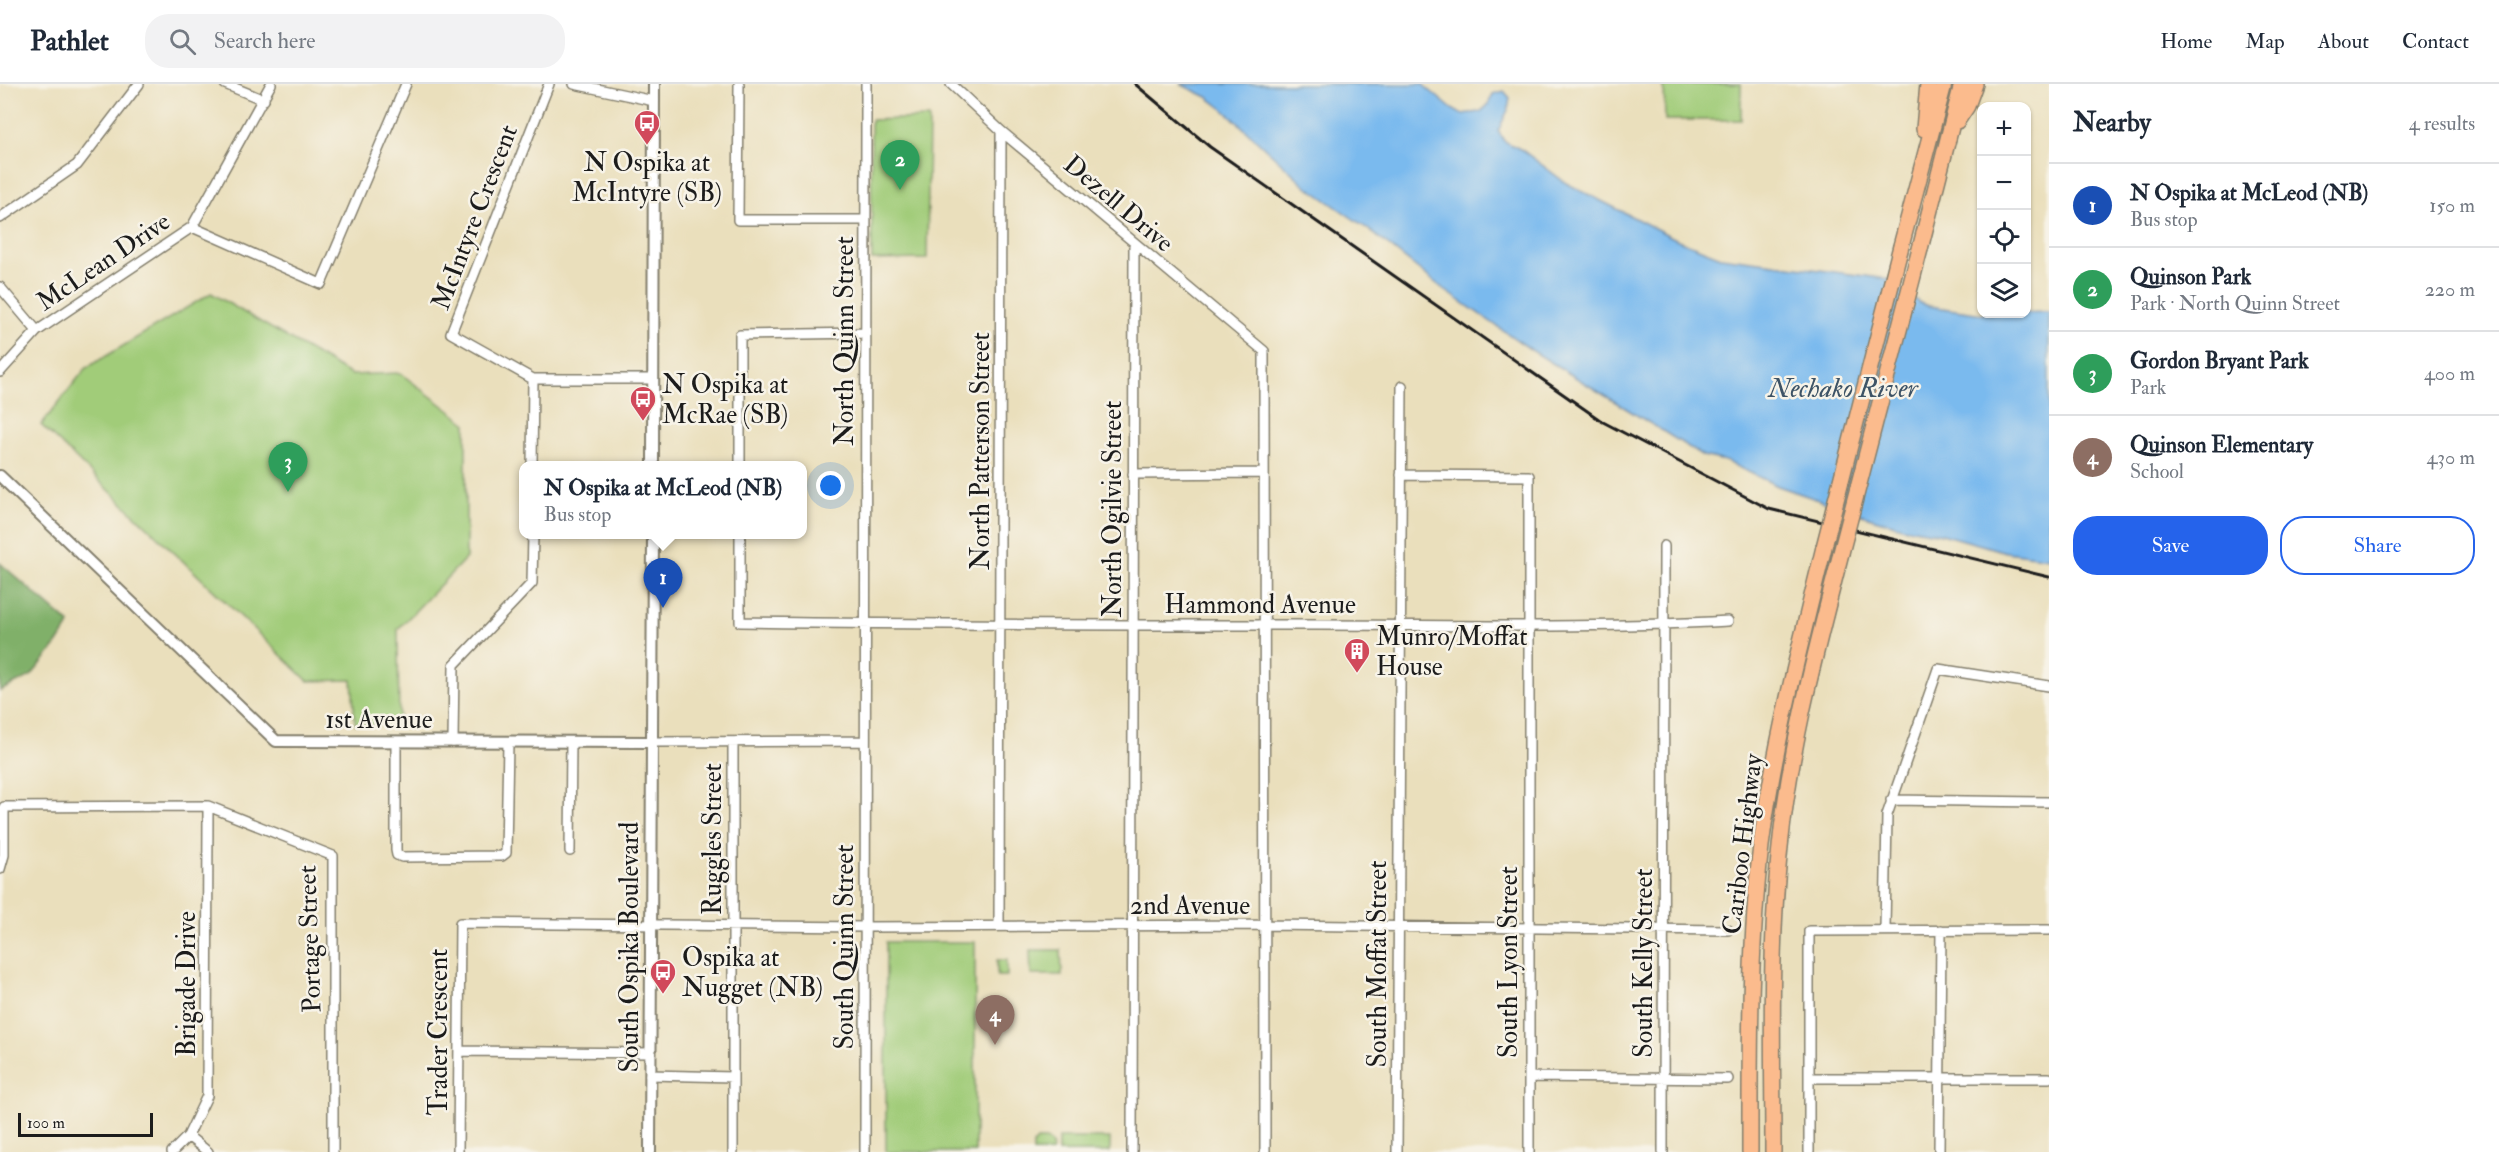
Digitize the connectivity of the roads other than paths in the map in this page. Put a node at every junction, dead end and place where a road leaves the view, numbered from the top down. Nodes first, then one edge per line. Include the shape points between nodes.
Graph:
1 (139, 84) edge
2 (225, 84) edge
3 (271, 84) edge
4 (406, 84) edge
5 (549, 84) edge
6 (574, 84) edge
7 (654, 84) edge
8 (739, 84) edge
9 (866, 84) edge
10 (951, 84) edge
11 (1928, 84) edge
12 (1944, 84) edge
13 (1962, 84) edge
14 (1975, 84) edge
15 (264, 100) junction
16 (654, 101) junction
17 (1001, 132) junction
18 (1949, 134) junction
19 (1918, 180) junction
20 (0, 218) edge
21 (866, 219) junction
22 (192, 227) junction
23 (1134, 243) junction
24 (0, 287) edge
25 (37, 331) junction
26 (865, 333) junction
27 (0, 372) edge
28 (653, 378) junction
29 (533, 379) junction
30 (1402, 386) dead end
31 (532, 461) edge
32 (653, 461) edge
33 (740, 461) edge
34 (1264, 473) junction
35 (1133, 474) junction
36 (1401, 475) junction
37 (0, 476) edge
38 (532, 539) edge
39 (653, 539) edge
40 (740, 539) edge
41 (1664, 546) dead end
42 (1728, 621) dead end
43 (865, 624) junction
44 (1000, 625) junction
45 (1133, 625) junction
46 (1263, 625) junction
47 (1529, 625) junction
48 (1664, 625) junction
49 (1400, 626) junction
50 (2049, 686) edge
51 (865, 741) junction
52 (396, 742) junction
53 (453, 742) junction
54 (508, 742) junction
55 (571, 742) junction
56 (653, 742) junction
57 (734, 742) junction
58 (1891, 800) junction
59 (2049, 802) edge
60 (208, 806) junction
61 (570, 851) dead end
62 (0, 869) edge
63 (733, 925) junction
64 (1266, 925) junction
65 (651, 926) junction
66 (999, 926) junction
67 (866, 927) junction
68 (1132, 927) junction
69 (1399, 928) junction
70 (1529, 928) junction
71 (1885, 929) junction
72 (1665, 930) junction
73 (1728, 930) dead end
74 (1941, 930) junction
75 (2049, 930) edge
76 (459, 1051) junction
77 (650, 1053) junction
78 (650, 1075) junction
79 (733, 1077) junction
80 (1529, 1077) junction
81 (1809, 1078) junction
82 (1939, 1078) junction
83 (2049, 1078) edge
84 (1663, 1079) junction
85 (1728, 1079) dead end
86 (188, 1136) junction
87 (172, 1152) edge
88 (208, 1152) edge
89 (333, 1152) edge
90 (458, 1152) edge
91 (650, 1152) edge
92 (733, 1152) edge
93 (865, 1152) edge
94 (1132, 1152) edge
95 (1265, 1152) edge
96 (1397, 1152) edge
97 (1529, 1152) edge
98 (1663, 1152) edge
99 (1750, 1152) edge
100 (1773, 1152) edge
101 (1809, 1152) edge
102 (1939, 1152) edge

1 - 20 street via 77,165
2 - 15 street
3 - 15 street, McLean Drive
4 - 22 street via 321,284
5 - 29 street, McIntyre Crescent via 451,333
6 - 16 street
7 - 16 street
8 - 21 street via 738,220
9 - 21 street, North Quinn Street
10 - 17 street, Dezell Drive
11 - 19 highway
12 - 19 highway
13 - 18 highway, Cariboo Highway
14 - 18 highway via 1967,106
15 - 22 street, McLean Drive
16 - 28 street
17 - 23 street, Dezell Drive
17 - 44 street, North Patterson Street
18 - 100 highway, Cariboo Highway, bridge via 1797,731 1780,848 1773,968
19 - 99 highway, Cariboo Highway, bridge via 1789,688 1771,776 1756,900
21 - 26 street, North Quinn Street
22 - 25 street, McLean Drive
23 - 34 street, Dezell Drive via 1264,351
23 - 35 street, North Ogilvie Street
24 - 25 street
25 - 27 street, McLean Drive
26 - 33 street via 740,335
26 - 43 street, North Quinn Street
28 - 29 street
28 - 32 street
29 - 31 street
30 - 36 street, South Moffat Street
34 - 35 street
34 - 46 street
35 - 45 street, North Ogilvie Street
36 - 47 street, South Lyon Street via 1529,476
36 - 49 street, South Moffat Street
37 - 52 street, 1st Avenue via 276,741
38 - 53 street via 532,584 454,665
39 - 56 street, South Ospika Boulevard
40 - 43 street, Hammond Avenue via 740,622
41 - 48 street, South Kelly Street
42 - 48 street, Hammond Avenue
43 - 44 street, Hammond Avenue
43 - 51 street, North Quinn Street
44 - 45 street, Hammond Avenue
44 - 66 street, North Patterson Street
45 - 46 street, Hammond Avenue
45 - 68 street, North Ogilvie Street
46 - 49 street, Hammond Avenue
46 - 64 street
47 - 48 street, Hammond Avenue
47 - 49 street, Hammond Avenue
47 - 70 street, South Lyon Street
48 - 72 street, South Kelly Street
49 - 69 street, South Moffat Street
50 - 58 street via 1938,669
51 - 57 street, 1st Avenue
51 - 67 street, South Quinn Street
52 - 53 street, 1st Avenue
52 - 54 street via 396,850 402,856 506,853
53 - 54 street, 1st Avenue
54 - 55 street, 1st Avenue
55 - 56 street, 1st Avenue
55 - 61 street
56 - 57 street, 1st Avenue
56 - 65 street, South Ospika Boulevard
57 - 63 street, Ruggles Street
58 - 59 street
58 - 71 street via 1887,815
60 - 62 street via 4,807 4,855
60 - 86 street, Brigade Drive via 207,1096
60 - 89 street, Portage Street via 333,856
63 - 65 street, 2nd Avenue
63 - 67 street, 2nd Avenue
63 - 79 street, Ruggles Street
64 - 68 street, 2nd Avenue
64 - 69 street, 2nd Avenue
64 - 95 street
65 - 76 street, Trader Crescent via 460,923
65 - 77 street, South Ospika Boulevard
66 - 67 street, 2nd Avenue
66 - 68 street, 2nd Avenue
67 - 93 street, South Quinn Street
68 - 94 street, North Ogilvie Street
69 - 70 street, 2nd Avenue
69 - 96 street, South Moffat Street
70 - 72 street, 2nd Avenue
70 - 80 street, South Lyon Street
71 - 74 street
71 - 81 street via 1809,931
72 - 73 street, 2nd Avenue
72 - 84 street, South Kelly Street
74 - 75 street
74 - 82 street
76 - 77 street
76 - 90 street, Trader Crescent
77 - 78 street, South Ospika Boulevard
78 - 79 street
78 - 91 street, South Ospika Boulevard
79 - 92 street, Ruggles Street
80 - 84 street
80 - 97 street, South Lyon Street
81 - 82 street
81 - 101 street
82 - 83 street
82 - 102 street
84 - 85 street
84 - 98 street, South Kelly Street
86 - 87 street, Brigade Drive
86 - 88 street

